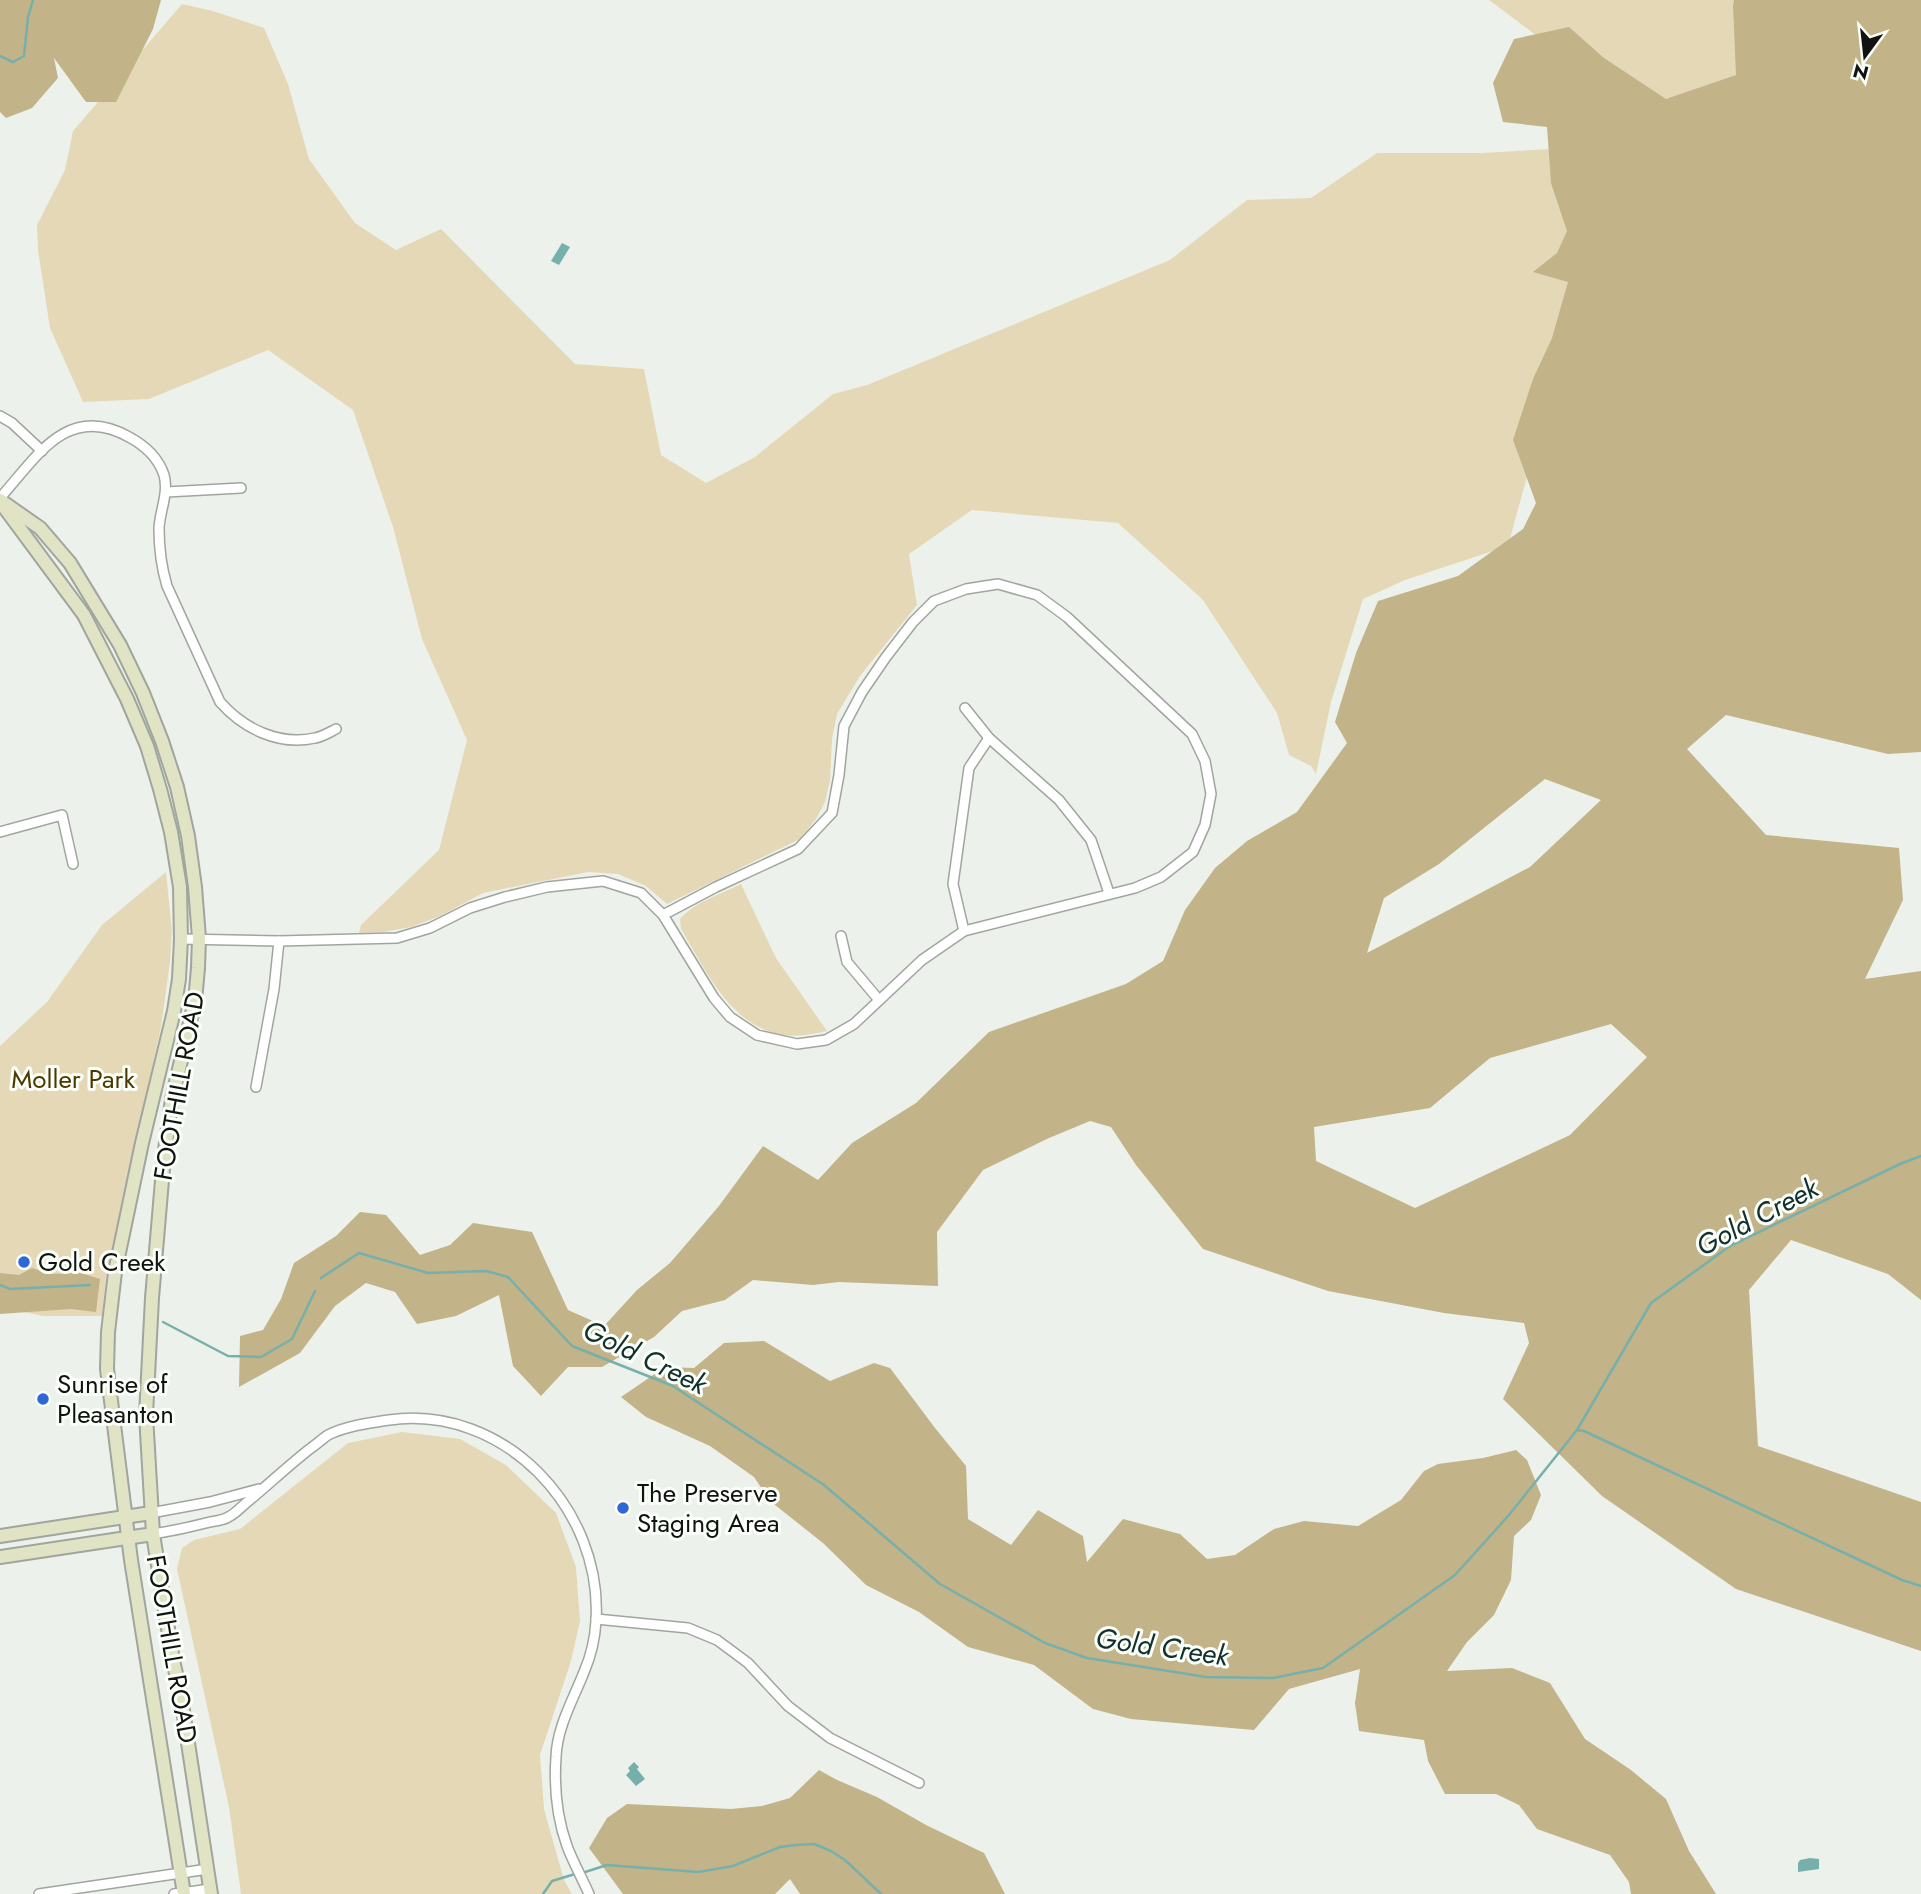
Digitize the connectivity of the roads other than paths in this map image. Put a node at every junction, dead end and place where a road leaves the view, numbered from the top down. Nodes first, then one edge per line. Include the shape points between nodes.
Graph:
1 (0, 416) edge
2 (42, 451) junction
3 (241, 488) dead end
4 (166, 492) junction
5 (0, 500) edge
6 (965, 708) dead end
7 (336, 729) dead end
8 (989, 738) junction
9 (0, 832) edge
10 (73, 864) dead end
11 (1109, 893) junction
12 (663, 915) junction
13 (964, 931) junction
14 (841, 936) dead end
15 (181, 939) junction
16 (199, 939) junction
17 (279, 941) junction
18 (880, 1000) junction
19 (256, 1087) dead end
20 (264, 1488) junction
21 (151, 1513) junction
22 (125, 1516) junction
23 (153, 1534) junction
24 (0, 1536) edge
25 (128, 1538) junction
26 (0, 1557) edge
27 (596, 1619) junction
28 (919, 1783) dead end
29 (208, 1869) junction
30 (180, 1874) junction
31 (211, 1891) edge
32 (39, 1894) edge
33 (181, 1894) edge
34 (589, 1894) edge

1 - 2 street
2 - 4 street via 76,427 89,425 124,434 145,446 156,460
2 - 5 street
3 - 4 street
4 - 7 street via 159,525 164,575 220,702 241,723 276,738 317,738
5 - 15 main road, FOOTHILL ROAD via 84,615 147,746 171,832 180,887
5 - 16 main road, FOOTHILL ROAD via 40,528 70,563 143,692 183,811
6 - 8 street
8 - 11 street via 1059,800 1091,840
8 - 13 street via 969,768 953,884
9 - 10 street via 62,815
11 - 12 street via 1161,877 1193,852 1211,794 1205,761 1192,734 1067,617 1037,595 998,584 934,601 886,657 844,726 832,813 797,849
11 - 13 street
12 - 17 street via 641,893 603,881 505,897 397,938
12 - 18 street via 714,999 730,1017 764,1038 797,1044 826,1040 854,1024
13 - 18 street via 922,960
14 - 18 street via 847,962
15 - 16 street
15 - 22 main road, FOOTHILL ROAD via 174,1012 115,1272 108,1332 107,1369
16 - 17 street
16 - 21 main road, FOOTHILL ROAD via 195,1001 164,1157 152,1298 146,1415
17 - 19 street
20 - 21 street
20 - 23 street via 229,1517
20 - 27 street via 328,1436 363,1424 418,1419 484,1433 539,1472 564,1502 580,1529 593,1569
21 - 22 main road
21 - 23 main road, FOOTHILL ROAD
22 - 24 main road
22 - 25 main road, FOOTHILL ROAD
23 - 25 main road
23 - 29 main road, FOOTHILL ROAD
25 - 26 main road
25 - 30 main road, FOOTHILL ROAD
27 - 28 street via 688,1628 717,1640 830,1738
27 - 34 street via 586,1670 561,1726 555,1756 559,1816
29 - 30 street
29 - 31 main road, FOOTHILL ROAD
30 - 32 street
30 - 33 main road, FOOTHILL ROAD
31 - 33 street

